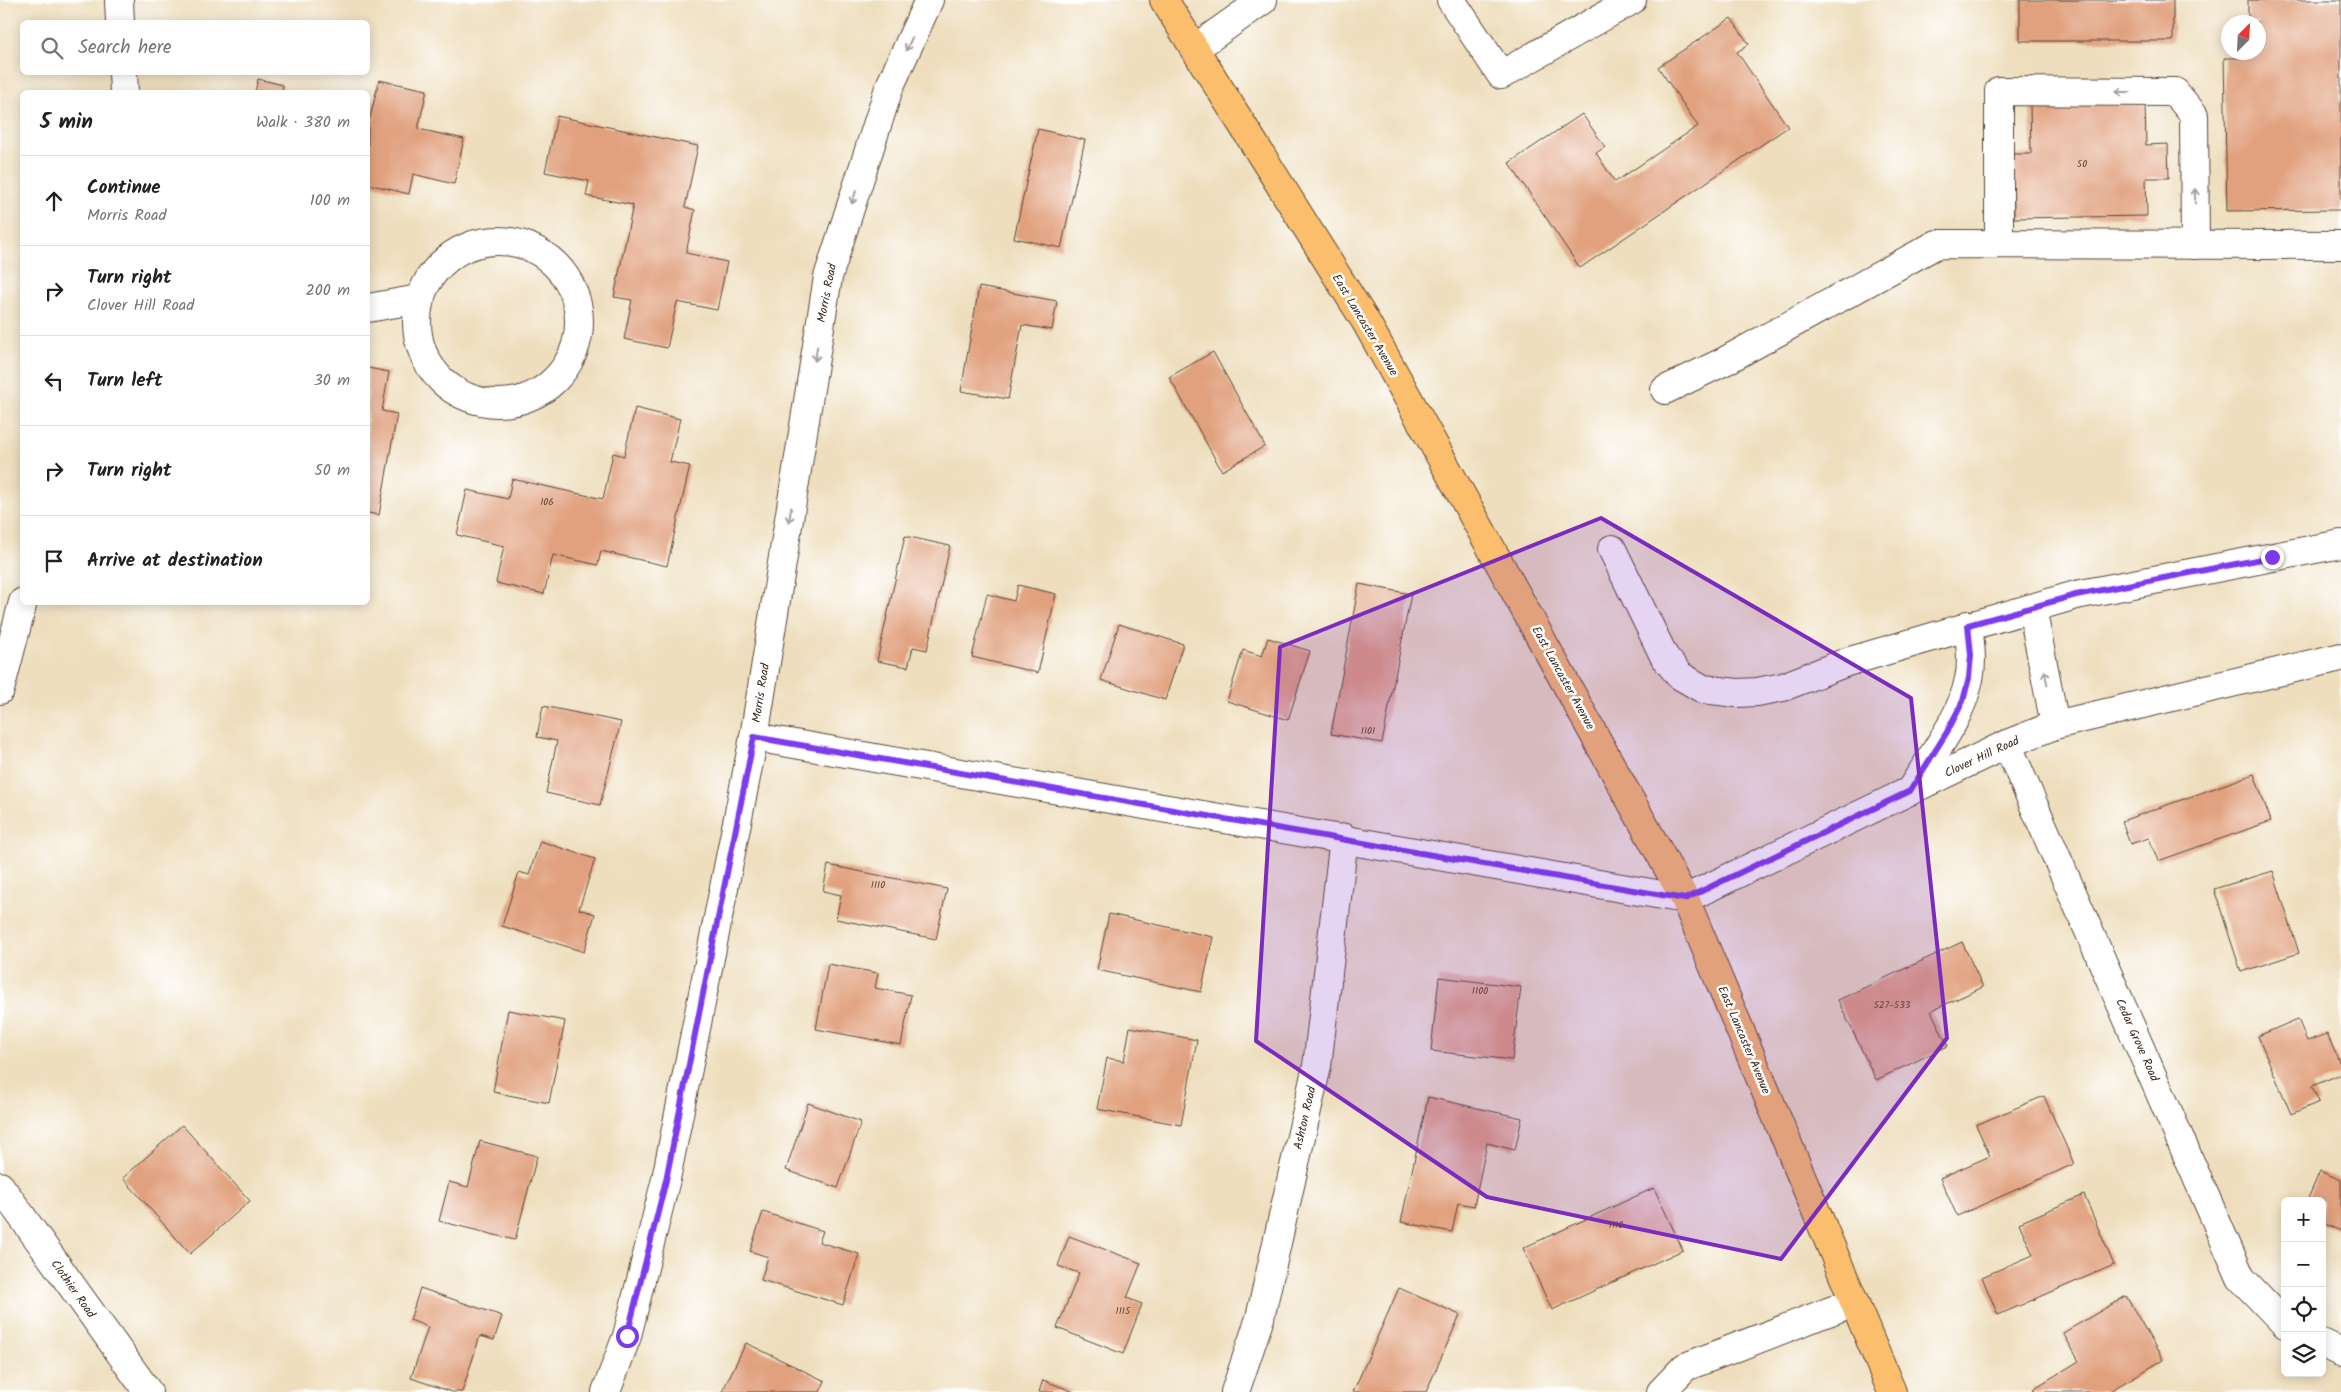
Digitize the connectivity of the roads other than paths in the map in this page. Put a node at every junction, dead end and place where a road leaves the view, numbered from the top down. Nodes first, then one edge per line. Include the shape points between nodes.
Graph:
1 (119, 0) edge
2 (930, 0) edge
3 (1164, 0) edge
4 (1263, 0) edge
5 (1451, 0) edge
6 (1632, 0) edge
7 (120, 20) edge
8 (1194, 49) junction
9 (123, 75) edge
10 (124, 90) edge
11 (1999, 244) junction
12 (2195, 245) junction
13 (2341, 245) edge
14 (419, 299) junction
15 (370, 308) edge
16 (1665, 390) dead end
17 (2341, 544) edge
18 (1612, 549) dead end
19 (22, 605) edge
20 (2032, 608) junction
21 (1968, 625) junction
22 (2341, 657) edge
23 (0, 690) edge
24 (2055, 725) junction
25 (754, 737) junction
26 (2007, 744) junction
27 (1910, 791) junction
28 (1344, 838) junction
29 (1685, 899) junction
30 (0, 1186) edge
31 (1854, 1302) junction
32 (2281, 1320) edge
33 (2326, 1345) edge
34 (2341, 1352) edge
35 (148, 1392) edge
36 (606, 1392) edge
37 (1235, 1392) edge
38 (1661, 1392) edge
39 (1892, 1392) edge

1 - 7 street
2 -> 25 street, Morris Road via 889,88 828,277
3 - 8 highway, East Lancaster Avenue
4 - 8 street
5 - 6 street via 1501,75
8 - 29 highway, East Lancaster Avenue via 1366,322
9 - 10 street
11 - 12 street
12 -> 11 street via 2194,115 2175,92 1999,91
11 - 16 street via 1937,244 1725,361
12 - 13 street
14 - 14 street via 416,327 422,355 438,379 461,396 489,404 504,404 538,394 560,376 570,362 580,321 575,293 560,268 541,252 512,241 483,242 460,249 437,266
14 - 15 street
17 - 20 street via 2076,595
18 - 21 street via 1664,656 1679,676 1703,689 1737,693 1783,687 1847,662
19 - 23 street
20 - 21 street
24 -> 20 street
21 - 27 street via 1970,671 1963,701
22 - 24 street, Clover Hill Road
24 - 26 street, Clover Hill Road
25 - 28 street
25 - 36 street, Morris Road via 666,1180 627,1336
26 - 27 street, Clover Hill Road
26 - 32 street, Cedar Grove Road via 2241,1278
27 - 29 street, Clover Hill Road
28 - 29 street
28 - 37 street, Ashton Road via 1316,1066 1260,1318
29 - 31 highway, East Lancaster Avenue
30 - 35 street, Clothier Road
31 - 38 street via 1685,1367
31 - 39 highway, East Lancaster Avenue
33 - 34 street

